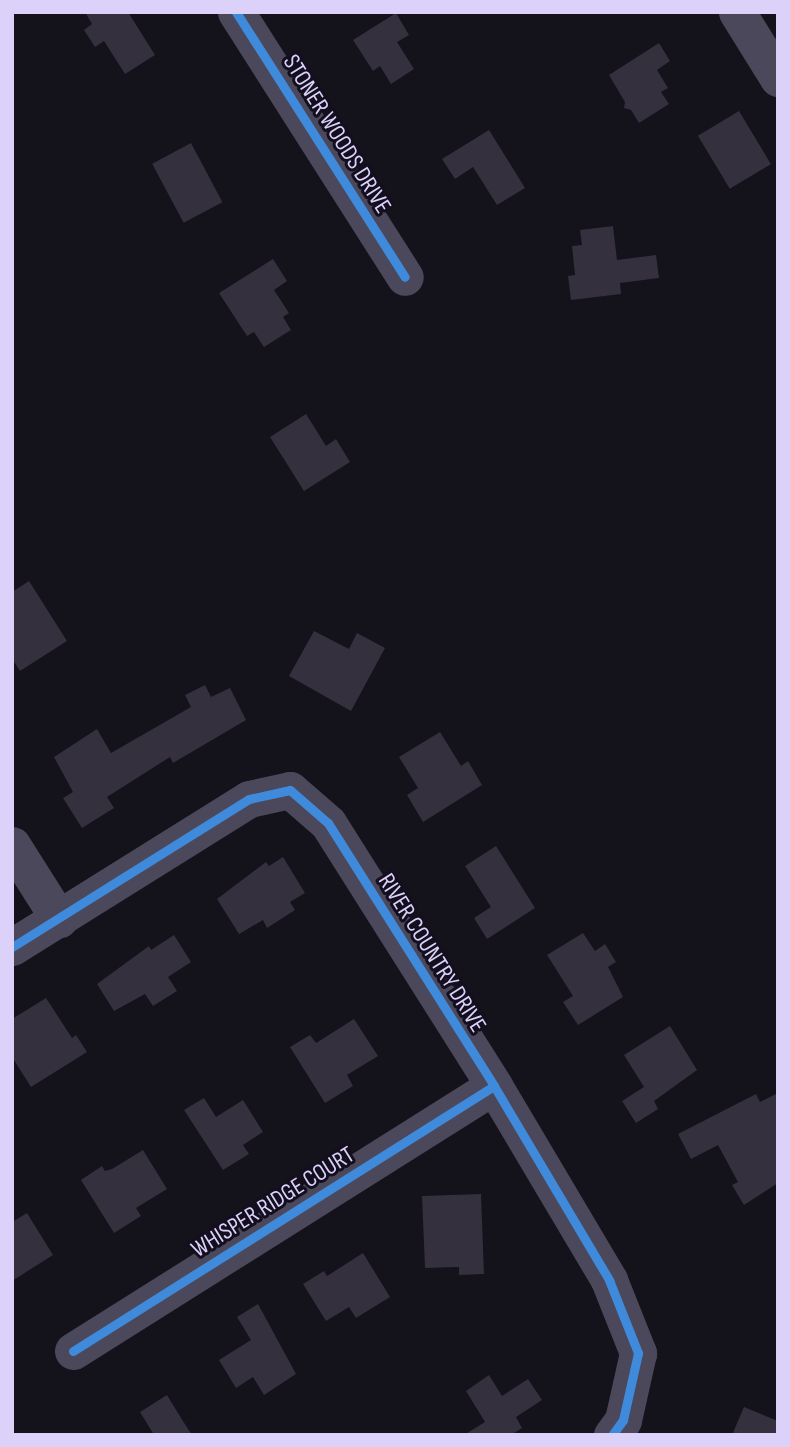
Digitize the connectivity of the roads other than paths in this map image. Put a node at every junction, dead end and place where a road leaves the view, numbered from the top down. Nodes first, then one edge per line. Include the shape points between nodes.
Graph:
1 (236, 12) edge
2 (737, 12) edge
3 (778, 78) edge
4 (405, 277) dead end
5 (12, 845) edge
6 (59, 919) junction
7 (12, 947) edge
8 (494, 1086) junction
9 (74, 1350) dead end
10 (612, 1435) edge

1 - 4 street, STONER WOODS DRIVE
2 - 3 street
5 - 6 street
6 - 7 street, RIVER COUNTRY DRIVE
6 - 8 street, RIVER COUNTRY DRIVE via 249,799 290,790 328,824
8 - 9 street, WHISPER RIDGE COURT
8 - 10 street, RIVER COUNTRY DRIVE via 610,1280 638,1353 623,1420

